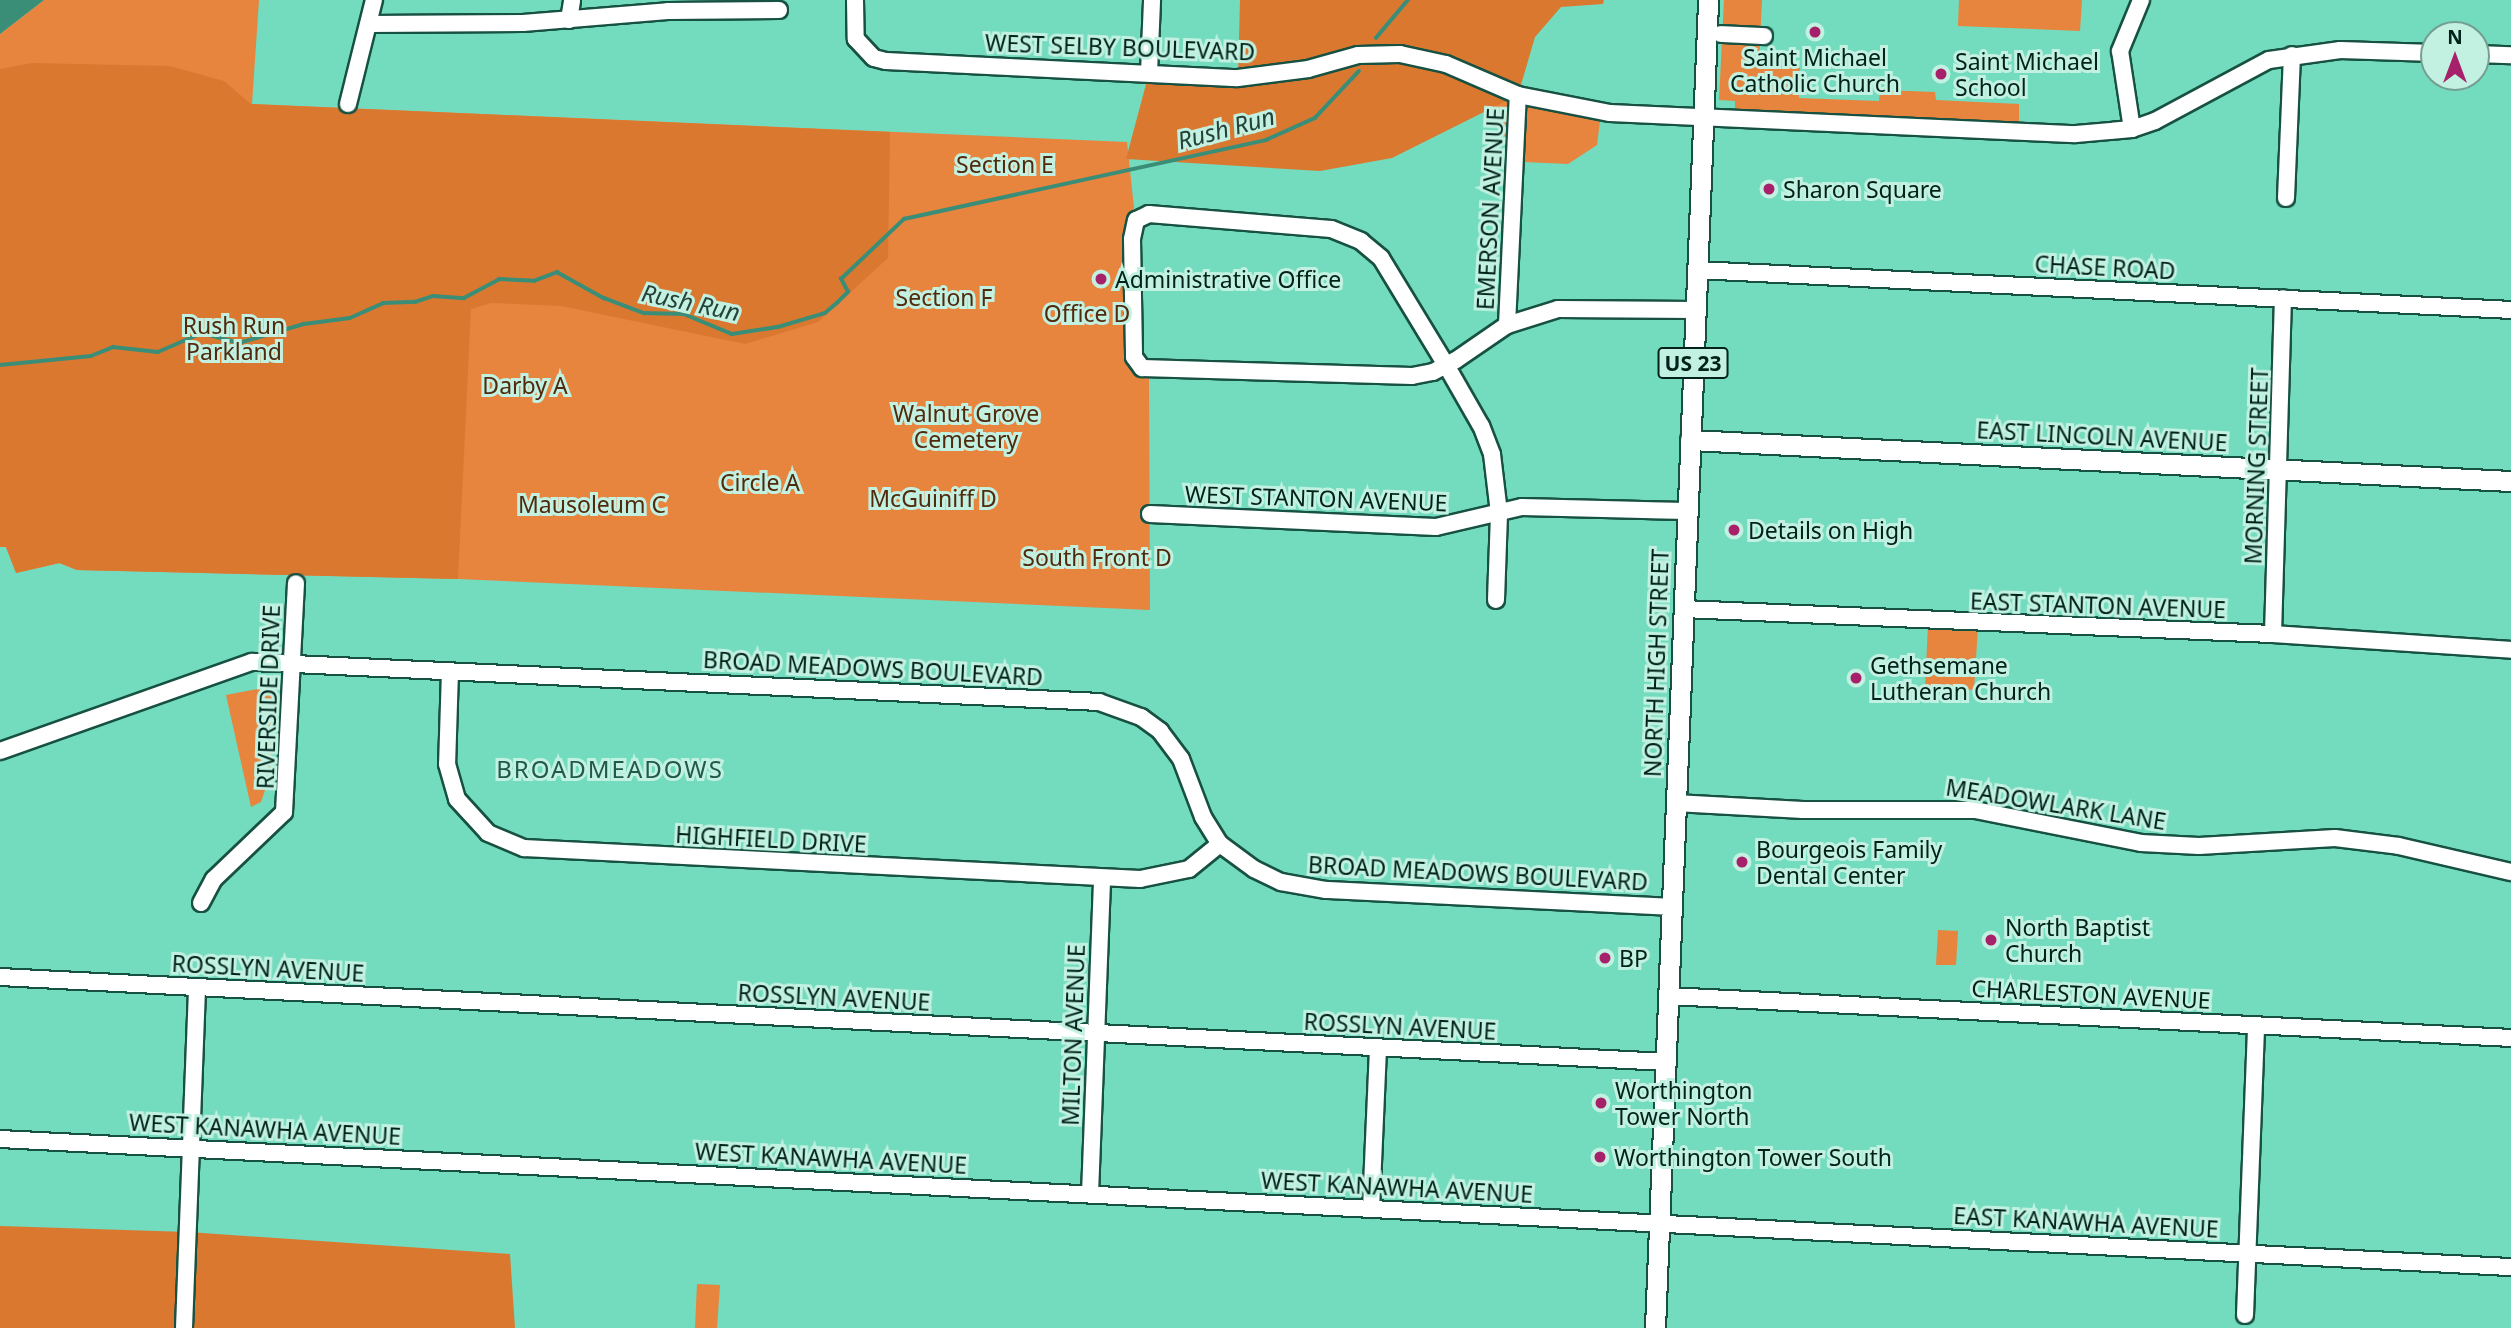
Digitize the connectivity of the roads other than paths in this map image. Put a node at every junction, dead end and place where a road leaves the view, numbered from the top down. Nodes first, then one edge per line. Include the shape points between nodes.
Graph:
1 (374, 0) edge
2 (572, 0) edge
3 (855, 0) edge
4 (1152, 0) edge
5 (1708, 0) edge
6 (2141, 0) edge
7 (779, 10) dead end
8 (569, 20) junction
9 (369, 24) junction
10 (1721, 34) dead end
11 (1764, 36) dead end
12 (2420, 53) edge
13 (2490, 54) edge
14 (2292, 55) junction
15 (2511, 55) edge
16 (1149, 73) junction
17 (1518, 95) junction
18 (348, 104) dead end
19 (1703, 118) junction
20 (2132, 129) junction
21 (2286, 198) dead end
22 (1697, 270) junction
23 (2283, 298) junction
24 (1695, 310) junction
25 (2511, 310) edge
26 (1507, 325) junction
27 (1446, 365) junction
28 (1690, 440) junction
29 (2279, 470) junction
30 (2511, 481) edge
31 (1687, 511) junction
32 (1499, 513) junction
33 (1150, 514) dead end
34 (296, 583) dead end
35 (1496, 600) dead end
36 (1683, 609) junction
37 (2273, 634) junction
38 (2511, 649) edge
39 (292, 664) junction
40 (450, 671) junction
41 (0, 751) edge
42 (1675, 803) junction
43 (1220, 844) junction
44 (2511, 872) edge
45 (1102, 878) junction
46 (201, 903) dead end
47 (1671, 907) junction
48 (0, 977) edge
49 (197, 987) junction
50 (1668, 996) junction
51 (2256, 1025) junction
52 (1096, 1033) junction
53 (2511, 1038) edge
54 (1378, 1047) junction
55 (1666, 1062) junction
56 (0, 1139) edge
57 (191, 1148) junction
58 (1090, 1195) junction
59 (1371, 1209) junction
60 (1659, 1223) junction
61 (2248, 1254) junction
62 (2511, 1267) edge
63 (2245, 1315) dead end
64 (184, 1328) edge
65 (1656, 1328) edge

1 - 9 street
2 - 8 street
3 - 16 street, WEST SELBY BOULEVARD via 856,39 863,50 886,61
4 - 16 street
5 - 19 main road, NORTH HIGH STREET / US 23
6 - 20 street via 2120,51
7 - 8 street via 692,9
8 - 9 street
9 - 18 street
10 - 11 street
12 - 14 street, WEST SELBY BOULEVARD via 2340,50
13 - 15 street
14 - 20 street, WEST SELBY BOULEVARD via 2247,68 2155,121
14 - 21 street
16 - 17 street, WEST SELBY BOULEVARD via 1238,78 1380,53 1446,64
17 - 19 street, WEST SELBY BOULEVARD via 1609,113
17 - 26 street, EMERSON AVENUE
19 - 20 street, WEST SELBY BOULEVARD via 2076,134
19 - 22 main road, NORTH HIGH STREET / US 23
22 - 23 street, CHASE ROAD
22 - 24 main road, NORTH HIGH STREET / US 23
23 - 25 street, CHASE ROAD
23 - 29 street, MORNING STREET
24 - 26 street via 1577,307
24 - 28 main road, NORTH HIGH STREET / US 23
26 - 27 street
27 - 27 street via 1381,258 1346,233 1141,215 1132,239 1132,271 1134,358 1142,368 1391,378
27 - 32 street via 1492,454
28 - 29 main road, EAST LINCOLN AVENUE
28 - 31 main road, NORTH HIGH STREET / US 23
29 - 30 main road, EAST LINCOLN AVENUE
29 - 37 street, MORNING STREET
31 - 32 street, WEST STANTON AVENUE via 1559,505
31 - 36 main road, NORTH HIGH STREET / US 23
32 - 33 street, WEST STANTON AVENUE via 1436,527
32 - 35 street
34 - 39 street, RIVERSIDE DRIVE
36 - 37 street, EAST STANTON AVENUE
36 - 42 main road, NORTH HIGH STREET / US 23
37 - 38 street, EAST STANTON AVENUE
39 - 40 street, BROAD MEADOWS BOULEVARD
39 - 41 street, BROAD MEADOWS BOULEVARD via 252,662 223,669
39 - 46 street, RIVERSIDE DRIVE via 284,811 214,879
40 - 43 street, BROAD MEADOWS BOULEVARD via 1099,702 1141,717 1170,742
40 - 45 street, HIGHFIELD DRIVE via 447,764 457,799 488,833 524,848
42 - 44 street, MEADOWLARK LANE via 1803,810 1975,810 2141,843 2176,845 2335,838 2399,846
42 - 47 main road, NORTH HIGH STREET / US 23
43 - 45 street, HIGHFIELD DRIVE via 1175,874
43 - 47 street, BROAD MEADOWS BOULEVARD via 1269,876 1313,889
45 - 52 street, MILTON AVENUE
47 - 50 main road, NORTH HIGH STREET / US 23
48 - 49 street, ROSSLYN AVENUE
49 - 52 street, ROSSLYN AVENUE
49 - 57 street
50 - 51 street, CHARLESTON AVENUE
50 - 55 main road, NORTH HIGH STREET / US 23
51 - 53 street, CHARLESTON AVENUE
51 - 61 street
52 - 54 street, ROSSLYN AVENUE
52 - 58 street, MILTON AVENUE
54 - 55 street, ROSSLYN AVENUE
54 - 59 street
55 - 60 main road, NORTH HIGH STREET / US 23
56 - 57 street, WEST KANAWHA AVENUE
57 - 58 street, WEST KANAWHA AVENUE
57 - 64 street
58 - 59 street, WEST KANAWHA AVENUE
59 - 60 street, WEST KANAWHA AVENUE
60 - 61 street, EAST KANAWHA AVENUE
60 - 65 main road, NORTH HIGH STREET / US 23
61 - 62 street, EAST KANAWHA AVENUE
61 - 63 street

